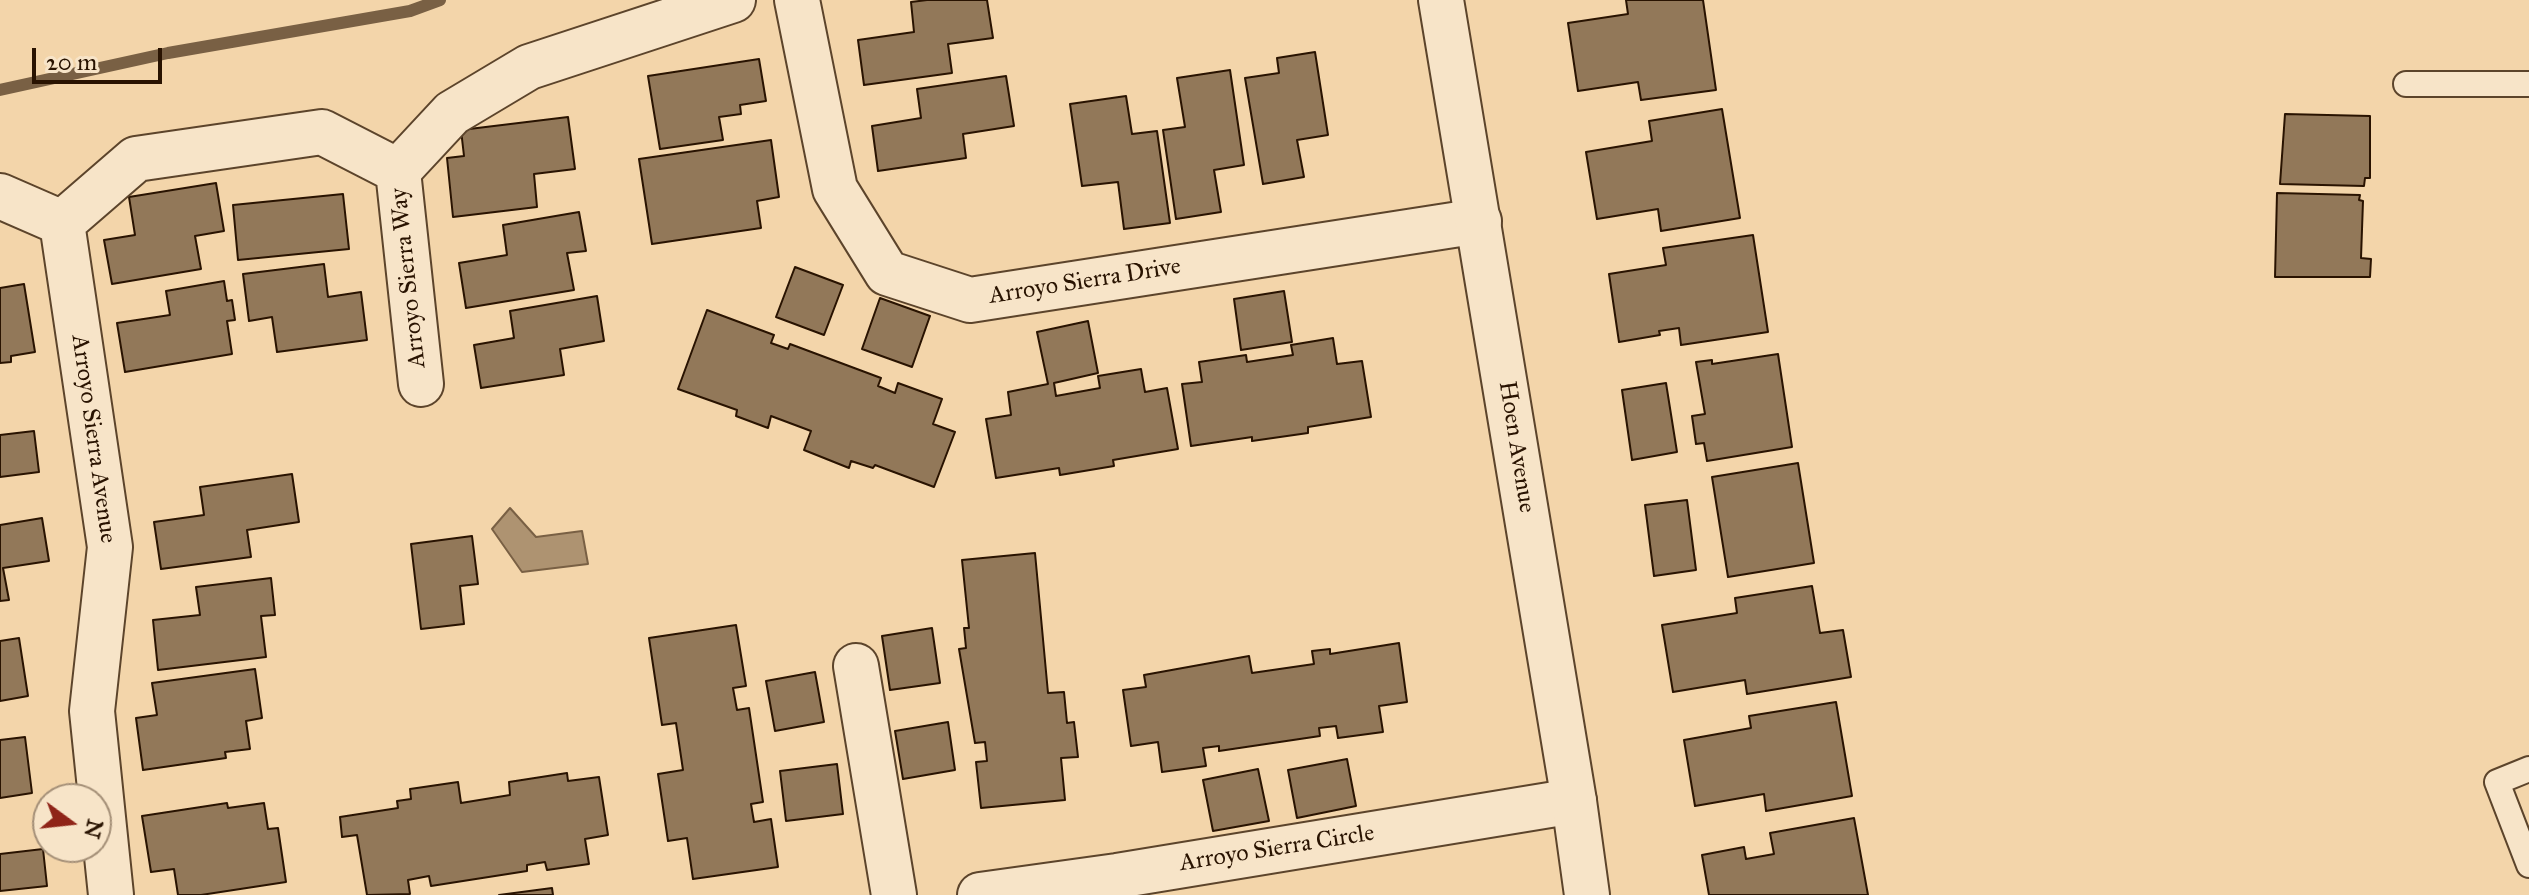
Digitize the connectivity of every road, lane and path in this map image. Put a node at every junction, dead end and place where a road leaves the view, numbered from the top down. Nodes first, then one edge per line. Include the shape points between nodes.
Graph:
1 (733, 0) edge
2 (797, 0) edge
3 (1441, 0) edge
4 (2406, 84) dead end
5 (2529, 84) edge
6 (398, 171) junction
7 (0, 196) edge
8 (1479, 221) junction
9 (62, 223) junction
10 (421, 384) dead end
11 (856, 666) dead end
12 (2529, 769) edge
13 (1574, 801) junction
14 (2529, 865) edge
15 (111, 895) edge
16 (894, 895) edge
17 (980, 895) edge
18 (1587, 895) edge

1 - 6 street via 529,67 452,113
2 - 8 street, Arroyo Sierra Drive via 835,189 887,273 970,300
3 - 8 street, Hoen Avenue
4 - 5 lane
6 - 9 street via 322,132 136,159
6 - 10 street, Arroyo Sierra Way
7 - 9 street
8 - 13 street, Hoen Avenue
9 - 15 street, Arroyo Sierra Avenue via 110,547 92,711
11 - 16 street
12 - 14 lane via 2497,782
13 - 17 street, Arroyo Sierra Circle
13 - 18 street, Hoen Avenue

